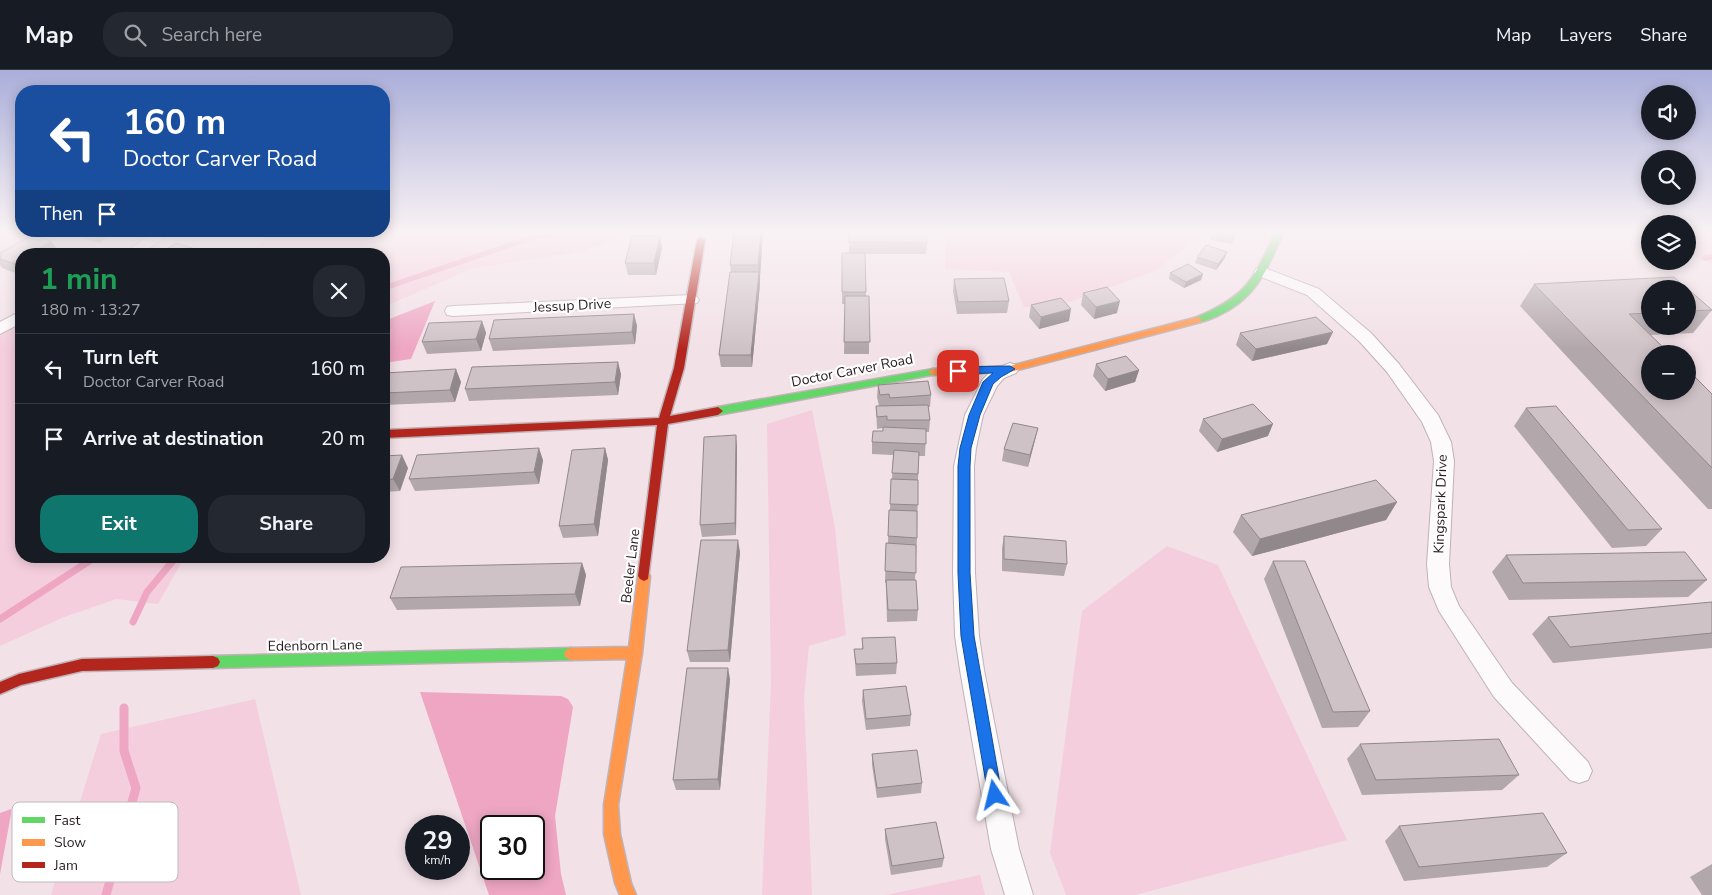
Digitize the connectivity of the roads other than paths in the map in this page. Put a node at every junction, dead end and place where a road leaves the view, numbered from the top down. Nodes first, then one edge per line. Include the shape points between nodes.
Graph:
1 (696, 272) edge
2 (1262, 272) joint
3 (691, 300) junction
4 (453, 310) dead end
5 (15, 319) edge
6 (0, 328) edge
7 (1010, 369) junction
8 (663, 421) junction
9 (390, 434) edge
10 (635, 653) junction
11 (0, 688) edge
12 (1580, 771) dead end
13 (628, 895) edge
14 (1019, 895) edge

1 - 3 street, Beeler Lane
2 - 7 street, Doctor Carver Road via 1243,296 1221,311 1119,343
2 - 12 street, Kingspark Drive via 1313,292 1352,325 1393,368 1431,420 1441,442 1444,461 1438,564 1440,587 1450,611 1503,690
3 - 4 street, Jessup Drive
3 - 8 street, Beeler Lane via 679,368
5 - 6 street
7 - 8 street, Doctor Carver Road via 923,372
7 - 14 street via 988,382 974,415 966,448 964,573 972,670 1005,849
8 - 9 street, Doctor Carver Road
8 - 10 street, Beeler Lane
10 - 11 street, Edenborn Lane via 82,665 19,680
10 - 13 street, Beeler Lane via 611,804 612,834

